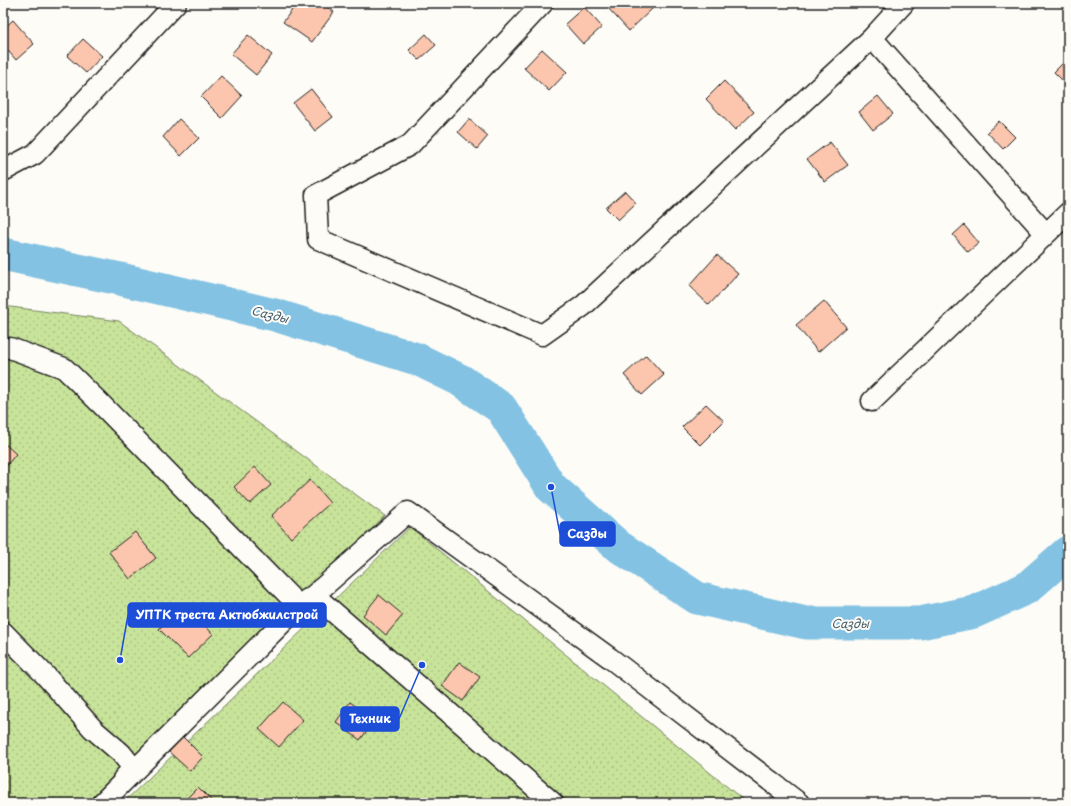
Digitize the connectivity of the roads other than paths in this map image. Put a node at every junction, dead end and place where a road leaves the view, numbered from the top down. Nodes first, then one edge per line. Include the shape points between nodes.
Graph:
1 (176, 3) edge
2 (543, 3) edge
3 (904, 3) edge
4 (872, 38) junction
5 (3, 171) edge
6 (1068, 213) edge
7 (1046, 234) junction
8 (10, 348) dead end
9 (872, 401) dead end
10 (306, 601) junction
11 (3, 632) edge
12 (102, 803) edge
13 (553, 803) edge
14 (799, 803) edge

1 - 5 lane via 35,154
2 - 4 lane via 410,145 316,195 318,239 542,335 583,306
3 - 4 lane
4 - 7 lane
6 - 7 lane
7 - 9 lane
8 - 10 lane via 64,368
10 - 12 lane
10 - 13 lane
10 - 14 lane via 408,512 610,658
11 - 12 lane via 133,768

